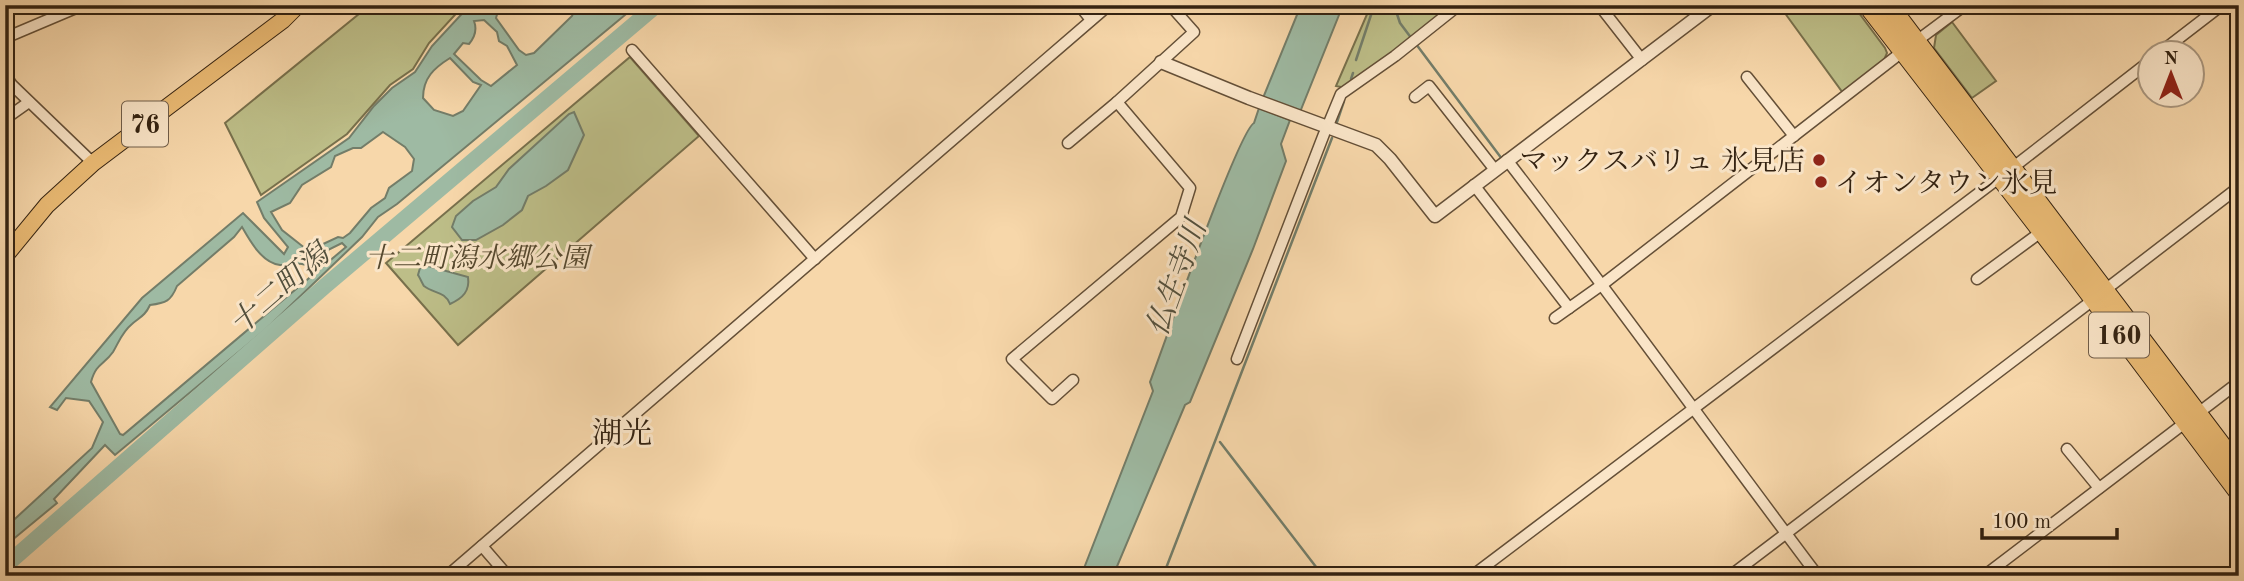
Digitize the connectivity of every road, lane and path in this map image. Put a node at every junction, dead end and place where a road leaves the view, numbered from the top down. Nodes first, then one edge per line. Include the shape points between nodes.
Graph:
1 (83, 5) edge
2 (298, 5) edge
3 (1079, 5) edge
4 (1109, 5) edge
5 (1170, 5) edge
6 (1459, 5) edge
7 (1600, 5) edge
8 (1713, 5) edge
9 (1867, 5) edge
10 (1889, 5) edge
11 (1965, 5) edge
12 (2222, 5) edge
13 (2234, 5) edge
14 (2239, 12) edge
15 (1091, 20) junction
16 (5, 38) edge
17 (2179, 38) edge
18 (1918, 40) junction
19 (632, 50) dead end
20 (1902, 52) junction
21 (1642, 60) junction
22 (1161, 62) junction
23 (2136, 72) edge
24 (5, 75) edge
25 (1747, 77) dead end
26 (1415, 97) dead end
27 (29, 102) junction
28 (1117, 102) junction
29 (5, 119) edge
30 (1794, 136) junction
31 (1068, 143) dead end
32 (1507, 160) junction
33 (93, 163) junction
34 (1495, 170) junction
35 (2005, 173) junction
36 (1474, 185) junction
37 (2239, 187) edge
38 (2041, 232) junction
39 (5, 256) edge
40 (815, 259) junction
41 (1977, 279) dead end
42 (1603, 284) junction
43 (2099, 295) junction
44 (1569, 308) junction
45 (1555, 318) dead end
46 (1237, 359) dead end
47 (1073, 380) dead end
48 (2239, 382) edge
49 (1692, 410) junction
50 (2191, 418) junction
51 (2067, 449) dead end
52 (2239, 468) edge
53 (2099, 488) junction
54 (2239, 493) edge
55 (1786, 533) junction
56 (482, 546) junction
57 (447, 576) edge
58 (508, 576) edge
59 (1472, 576) edge
60 (1730, 576) edge
61 (1818, 576) edge
62 (1984, 576) edge

1 - 16 street
2 - 33 main road, 76
3 - 15 street
4 - 15 street
5 - 22 street via 1194,32
6 - 46 street via 1341,94
7 - 21 street
8 - 21 street
9 - 20 highway, 160
10 - 18 highway, 160
11 - 18 street
12 - 17 street
13 - 14 street
15 - 40 street
18 - 35 highway, 160
19 - 40 street
20 - 30 street
20 - 35 highway, 160
21 - 32 street
22 - 28 street
22 - 36 street via 1376,145 1435,216
23 - 35 street
24 - 27 street
25 - 30 street
26 - 34 street via 1429,86
27 - 29 street
27 - 33 street
28 - 31 street
28 - 47 street via 1190,188 1181,217 1012,359 1052,399
30 - 42 street
32 - 34 street
32 - 42 street
33 - 39 main road, 76 via 47,205
34 - 36 street
35 - 38 highway, 160
35 - 43 highway, 160
35 - 49 street
36 - 44 street
37 - 43 street
38 - 41 street
38 - 43 highway, 160
40 - 56 street
42 - 44 street
42 - 49 street
43 - 50 highway, 160
43 - 55 street
44 - 45 street
48 - 50 street
49 - 55 street
49 - 59 street
50 - 52 highway, 160
50 - 53 street
50 - 54 highway, 160
51 - 53 street
53 - 62 street
55 - 60 street
55 - 61 street
56 - 57 street
56 - 58 street

